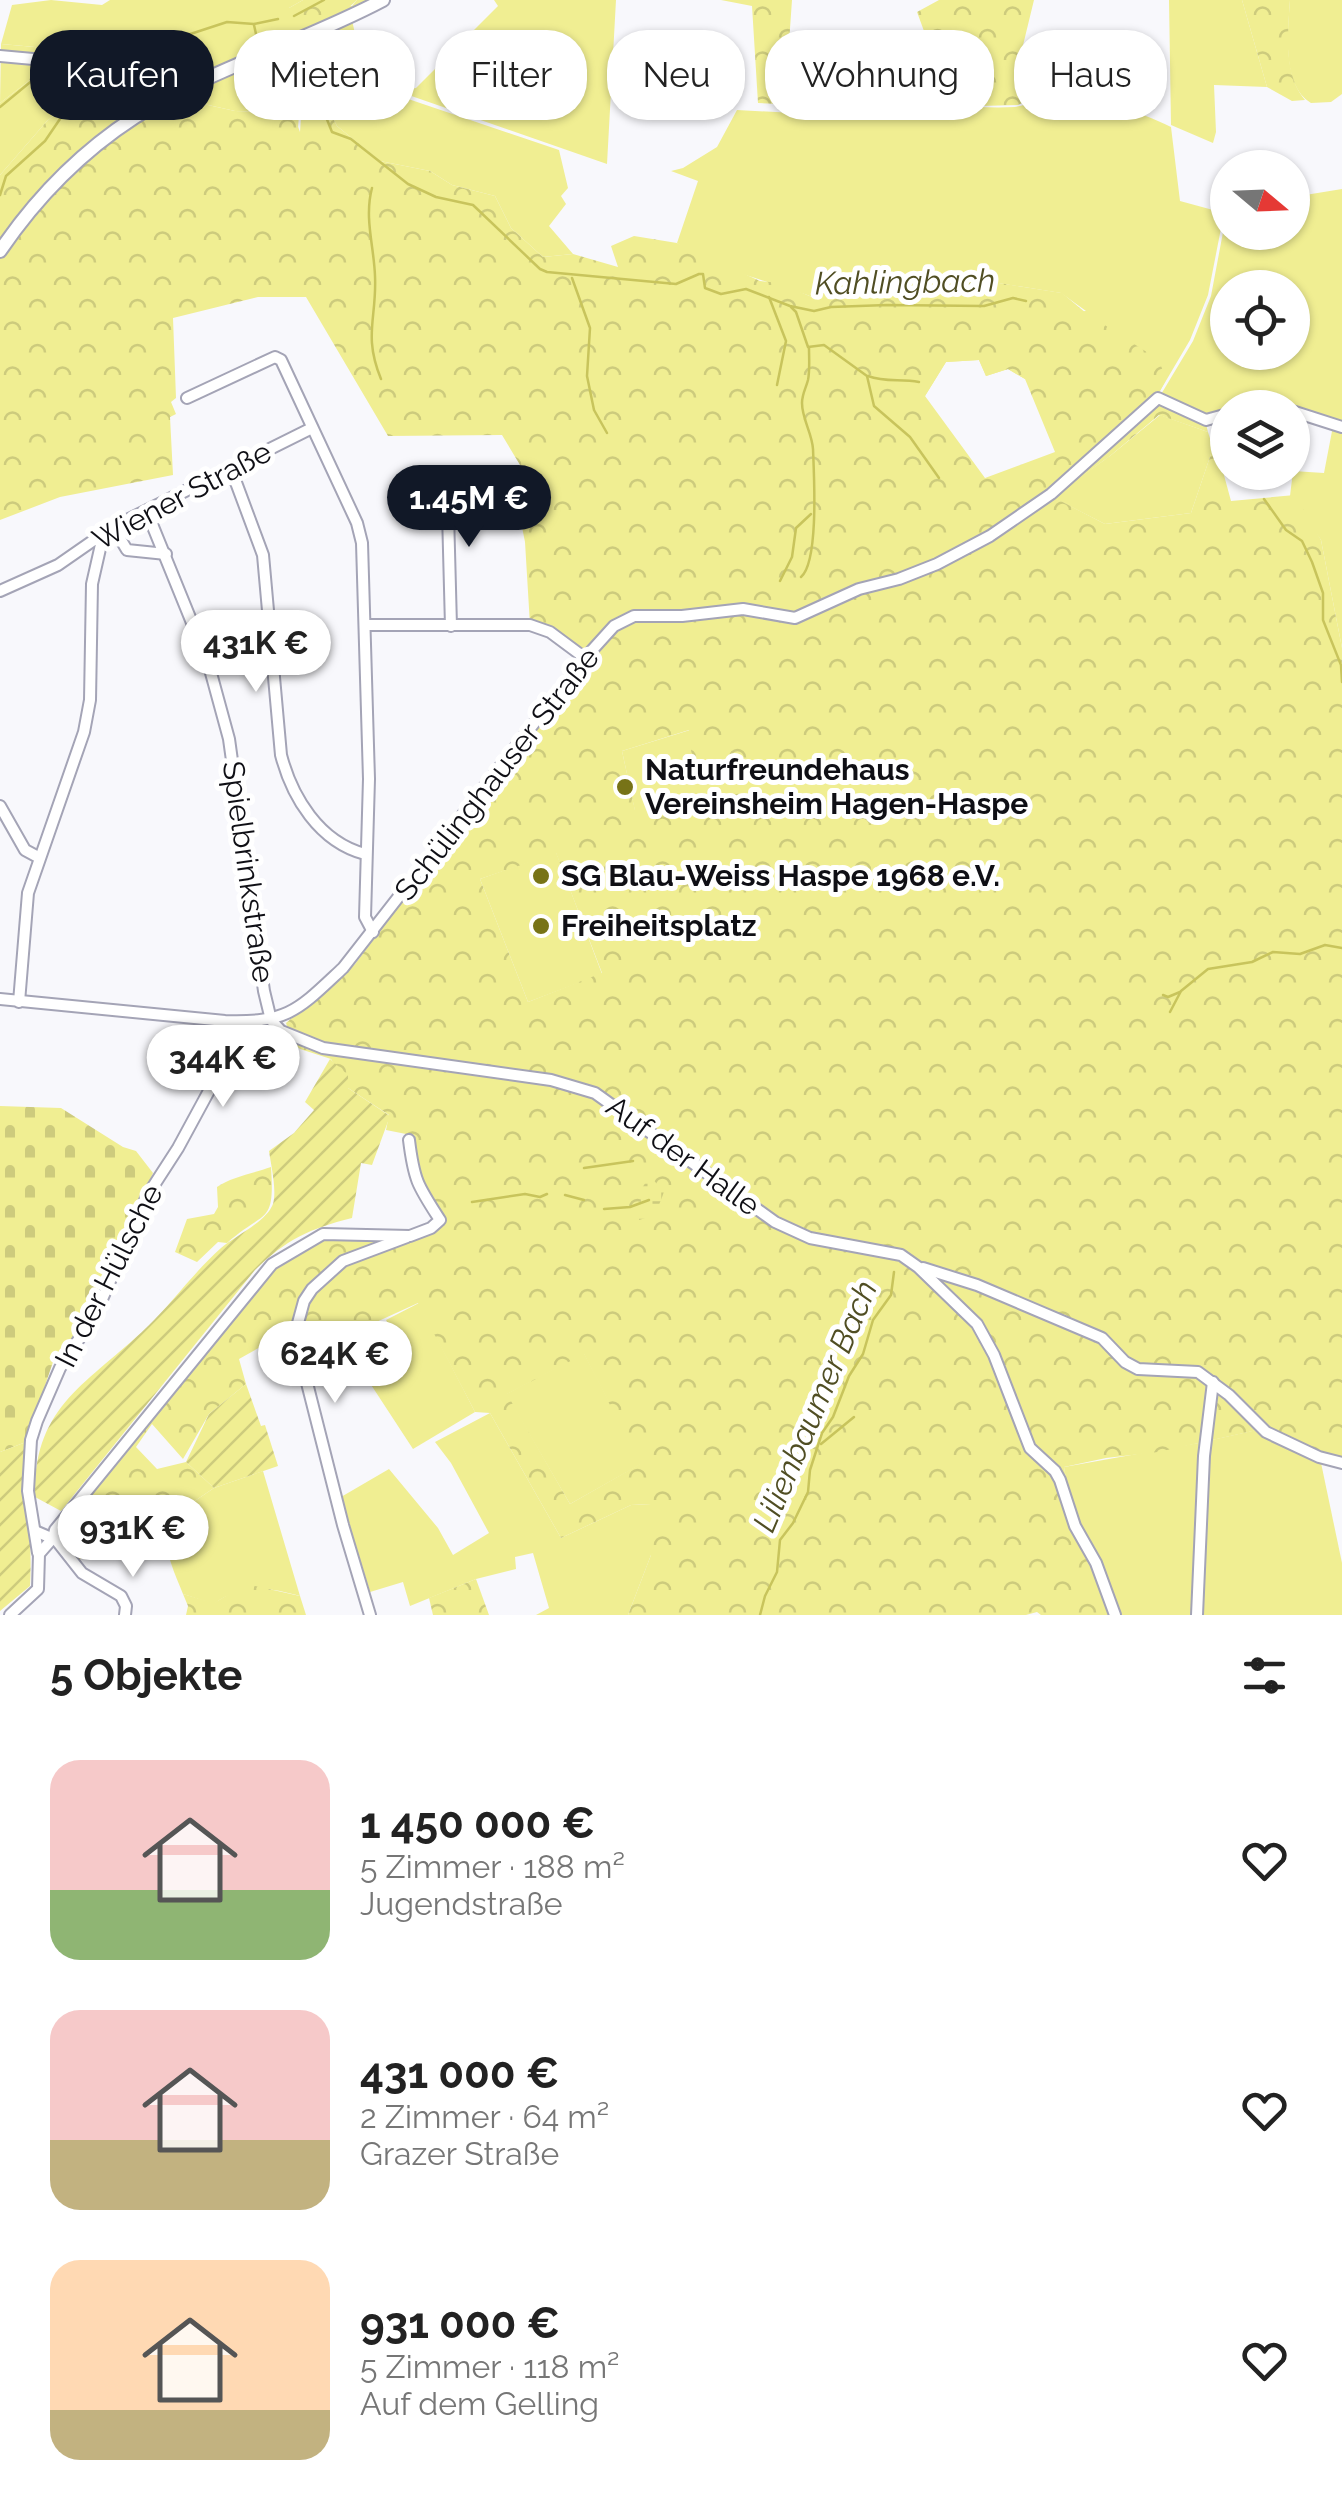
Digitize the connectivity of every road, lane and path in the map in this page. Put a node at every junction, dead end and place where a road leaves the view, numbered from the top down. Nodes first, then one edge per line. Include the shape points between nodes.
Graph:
1 (383, 0) edge
2 (0, 56) edge
3 (30, 59) edge
4 (214, 76) edge
5 (131, 120) edge
6 (0, 251) edge
7 (187, 398) dead end
8 (1310, 416) edge
9 (1210, 419) edge
10 (1342, 427) edge
11 (312, 428) junction
12 (231, 470) junction
13 (447, 475) dead end
14 (146, 512) junction
15 (118, 525) junction
16 (102, 540) junction
17 (166, 554) junction
18 (0, 590) edge
19 (364, 625) junction
20 (451, 626) junction
21 (586, 658) junction
22 (0, 806) edge
23 (365, 854) junction
24 (38, 857) junction
25 (373, 932) junction
26 (0, 999) edge
27 (18, 1002) junction
28 (265, 1021) junction
29 (409, 1140) dead end
30 (413, 1235) junction
31 (918, 1267) junction
32 (1212, 1382) junction
33 (1342, 1463) edge
34 (34, 1531) junction
35 (54, 1534) junction
36 (38, 1554) junction
37 (10, 1615) edge
38 (125, 1615) edge
39 (370, 1615) edge
40 (1115, 1615) edge
41 (1196, 1615) edge

1 - 4 main road
2 - 3 street
5 - 6 main road via 56,181
7 - 11 street via 278,358
8 - 10 street
9 - 21 street, Schülinghauser Straße via 1158,398 1051,494 990,536 899,579 858,589 795,618 742,608 634,616 614,626
11 - 12 street, Wiener Straße
11 - 19 street via 357,523
12 - 14 street, Wiener Straße
12 - 23 street via 263,555 288,779 324,831
13 - 20 street
14 - 15 street, Wiener Straße
14 - 17 street, Spielbrinkstraße
15 - 16 street, Wiener Straße
15 - 17 street via 127,550
16 - 18 street, Wiener Straße
16 - 24 street via 92,584 84,732
17 - 28 street, Spielbrinkstraße via 229,739
19 - 20 street
19 - 23 street
20 - 21 street via 541,627
21 - 25 street, Schülinghauser Straße
22 - 24 street via 25,850
23 - 25 street via 364,917
24 - 27 street via 23,919
25 - 28 street, Schülinghauser Straße via 311,998
26 - 27 street
27 - 28 street
28 - 31 street, Auf der Halle via 342,1052 576,1085 618,1107 776,1222 810,1238 901,1256
28 - 34 street, In der Hülsche via 245,1032 146,1196 96,1313 46,1400 31,1440
29 - 30 street via 418,1190 440,1220
30 - 35 street, In der Hülsche via 323,1234 272,1264
30 - 39 street via 343,1261 312,1289 298,1323 306,1380
31 - 32 street, Auf der Halle via 1102,1338 1138,1368 1198,1372
31 - 40 street, Auf der Halle via 977,1324 1030,1448 1060,1480
32 - 33 street via 1266,1432
32 - 41 street
34 - 35 street
34 - 36 street, In der Hülsche
35 - 36 street, In der Hülsche
35 - 38 street via 82,1574 122,1596
36 - 37 street, In der Hülsche via 38,1589

